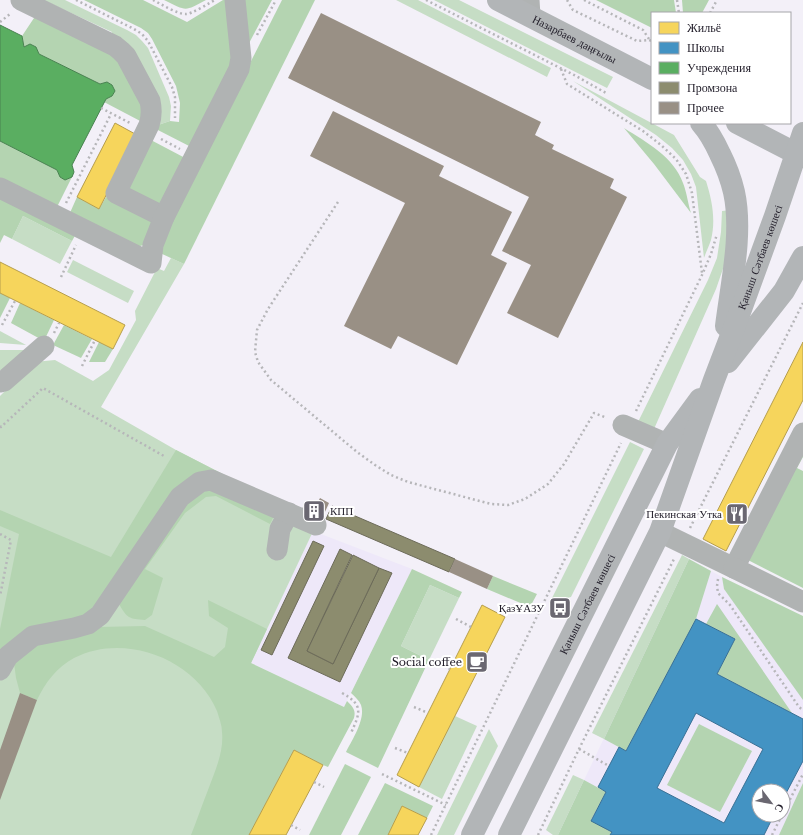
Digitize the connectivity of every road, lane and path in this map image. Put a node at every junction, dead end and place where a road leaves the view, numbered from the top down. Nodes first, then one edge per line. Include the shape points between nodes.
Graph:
1 (21, 0) edge
2 (154, 0) edge
3 (215, 0) edge
4 (235, 0) edge
5 (426, 0) edge
6 (498, 0) edge
7 (567, 0) edge
8 (584, 0) edge
9 (677, 0) edge
10 (717, 0) edge
11 (530, 8) edge
12 (678, 12) edge
13 (711, 12) edge
14 (651, 40) edge
15 (561, 69) junction
16 (651, 78) edge
17 (606, 93) dead end
18 (111, 114) dead end
19 (702, 124) edge
20 (740, 124) edge
21 (801, 148) edge
22 (0, 188) edge
23 (338, 202) dead end
24 (164, 217) junction
25 (59, 218) junction
26 (717, 233) dead end
27 (78, 240) dead end
28 (803, 258) edge
29 (702, 275) junction
30 (61, 277) dead end
31 (15, 301) dead end
32 (803, 303) edge
33 (2, 325) dead end
34 (95, 340) dead end
35 (44, 346) dead end
36 (82, 366) dead end
37 (714, 380) junction
38 (0, 382) edge
39 (0, 426) edge
40 (626, 426) junction
41 (803, 433) edge
42 (667, 444) junction
43 (164, 456) dead end
44 (289, 513) junction
45 (316, 525) dead end
46 (660, 532) junction
47 (0, 534) edge
48 (682, 543) junction
49 (277, 550) dead end
50 (728, 565) junction
51 (0, 596) edge
52 (803, 602) edge
53 (456, 619) dead end
54 (471, 627) dead end
55 (435, 662) dead end
56 (450, 669) dead end
57 (0, 670) edge
58 (342, 693) dead end
59 (414, 707) dead end
60 (803, 710) edge
61 (428, 713) dead end
62 (351, 733) dead end
63 (395, 748) dead end
64 (579, 749) junction
65 (408, 753) dead end
66 (609, 766) dead end
67 (382, 774) dead end
68 (803, 774) edge
69 (314, 782) dead end
70 (324, 787) dead end
71 (791, 798) edge
72 (446, 805) junction
73 (778, 823) edge
74 (291, 825) dead end
75 (300, 830) dead end
76 (431, 835) edge
77 (472, 835) edge
78 (509, 835) edge
79 (538, 835) edge
80 (772, 835) edge

1 - 24 lane via 115,46 126,56 150,101 152,117 116,193
2 - 3 path via 186,14
4 - 24 lane via 241,58 239,68
5 - 15 path
6 - 11 main road, Назарбаев даңғылы
7 - 14 path via 573,10 637,41
8 - 14 path via 643,30
9 - 12 path
10 - 13 path
11 - 16 main road, Назарбаев даңғылы
15 - 17 path
15 - 29 path via 567,84 642,131 676,159 686,174 692,193
18 - 25 path
19 - 37 main road, Қаныш Сәтбаев көшесі via 724,163 734,191 737,210 735,257 725,329
20 - 21 main road
21 - 37 main road, Қаныш Сәтбаев көшесі
22 - 25 lane
23 - 40 path via 268,309 257,330 255,352 258,362 271,380 357,452 391,475 408,482 491,504 508,505 525,499 548,484 564,464 594,412
24 - 25 lane via 153,245 152,263
26 - 29 path
27 - 30 path
28 - 37 main road via 784,291
29 - 40 path
31 - 33 path
32 - 48 path
34 - 36 path
35 - 38 lane
37 - 42 main road, Қаныш Сәтбаев көшесі
37 - 46 main road, Қаныш Сәтбаев көшесі
39 - 43 path via 43,388
40 - 42 lane
40 - 72 path
41 - 50 lane
42 - 77 main road, Қаныш Сәтбаев көшесі
44 - 45 lane
44 - 49 lane via 280,529
44 - 57 lane via 211,480 200,482 180,497 100,615 88,624 33,636 8,656
46 - 48 lane
46 - 78 main road, Қаныш Сәтбаев көшесі
47 - 51 path via 12,540
48 - 50 lane
48 - 64 path
50 - 52 lane
50 - 60 path via 718,575 718,594 730,604
53 - 54 path
55 - 56 path
58 - 62 path via 358,706 359,713
59 - 61 path
63 - 65 path
64 - 66 path
64 - 79 path
67 - 72 path
68 - 71 path
69 - 70 path
72 - 76 path
73 - 80 path
74 - 75 path

